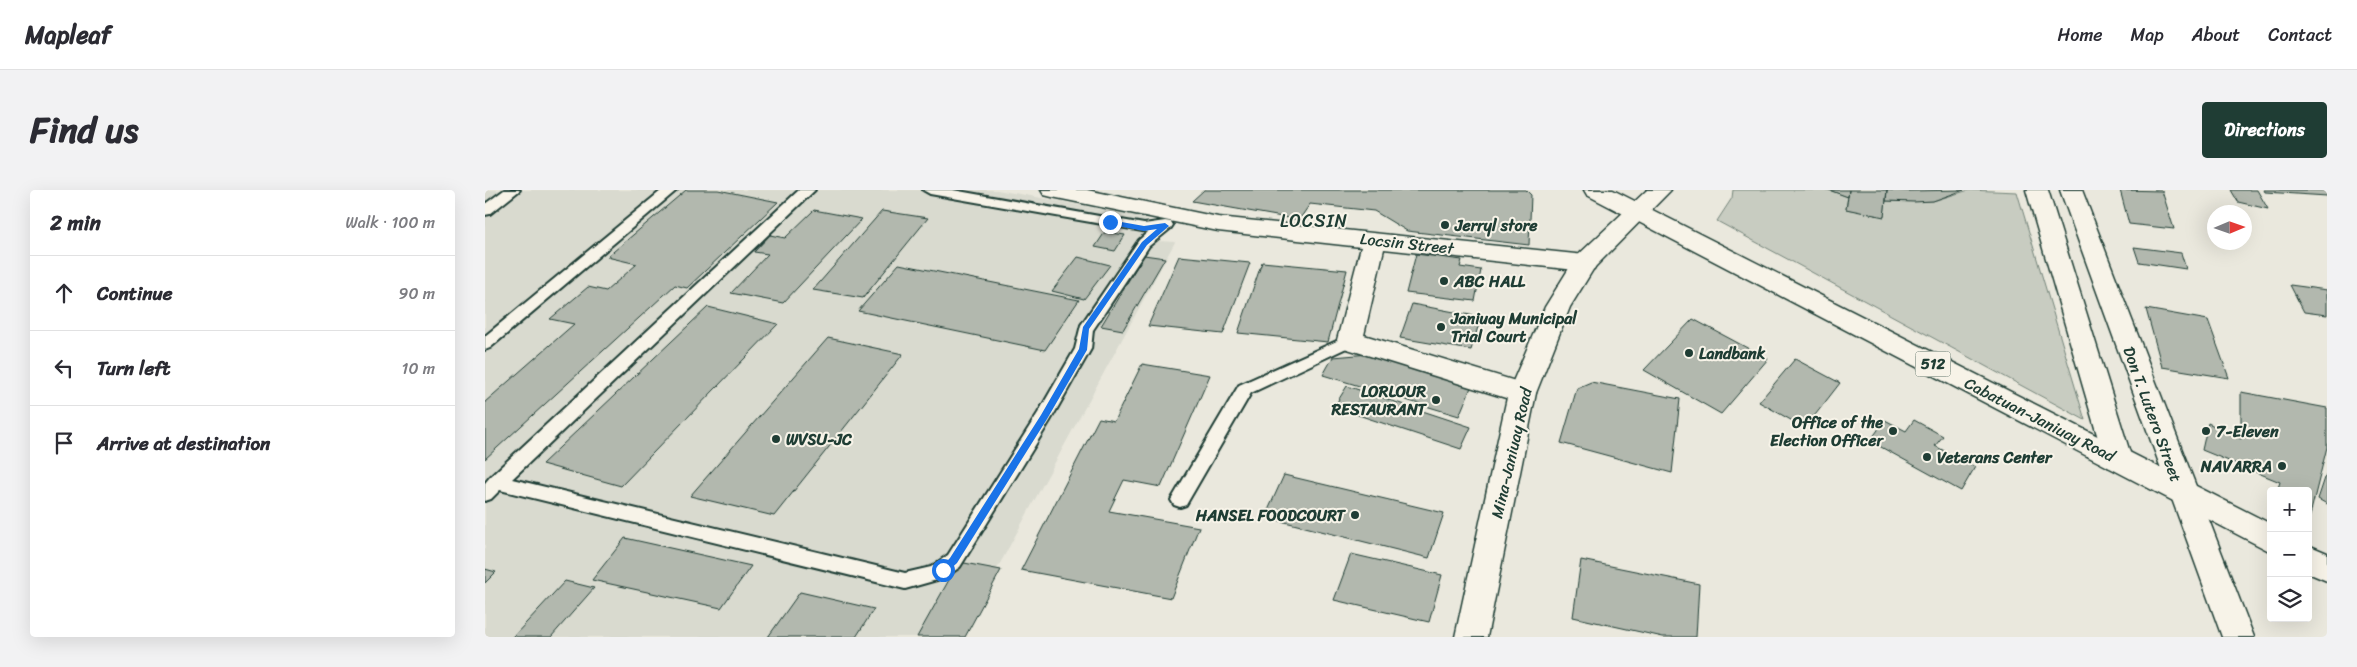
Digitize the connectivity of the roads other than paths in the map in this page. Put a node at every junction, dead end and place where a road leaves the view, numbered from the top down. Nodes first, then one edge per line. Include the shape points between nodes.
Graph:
1 (513, 190) edge
2 (670, 190) edge
3 (808, 190) edge
4 (930, 190) edge
5 (1052, 190) edge
6 (1595, 190) edge
7 (1660, 190) edge
8 (2037, 190) edge
9 (2071, 190) edge
10 (485, 211) edge
11 (1636, 212) junction
12 (1190, 217) junction
13 (1165, 226) junction
14 (1375, 239) junction
15 (1585, 263) junction
16 (1349, 340) junction
17 (485, 344) edge
18 (1523, 393) junction
19 (2119, 459) junction
20 (490, 488) edge
21 (2182, 491) junction
22 (1180, 500) dead end
23 (2267, 536) edge
24 (2312, 560) edge
25 (2327, 568) edge
26 (1471, 637) edge
27 (2238, 637) edge

1 - 10 lane
2 - 17 lane
3 - 20 lane
4 - 13 lane via 1144,228
5 - 12 street, Locsin Street
6 - 11 street, Cabatuan-Janiuay Road / 512
7 - 11 street, Mina-Janiuay Road
8 - 19 street
9 - 21 street, Don T. Lutero Street
11 - 15 street, Mina-Janiuay Road
11 - 19 street, Cabatuan-Janiuay Road / 512
12 - 13 lane
12 - 14 street, Locsin Street via 1219,224
13 - 20 lane via 1145,243 1086,329 1083,350 953,561 929,577 905,581
14 - 15 street, Locsin Street
14 - 16 street
15 - 18 street, Mina-Janiuay Road via 1558,307
16 - 18 street
16 - 22 lane via 1245,389
18 - 26 street, Mina-Janiuay Road
19 - 21 street, Cabatuan-Janiuay Road / 512
21 - 23 street, Cabatuan-Janiuay Road / 512
21 - 27 street, Don T. Lutero Street
24 - 25 street

